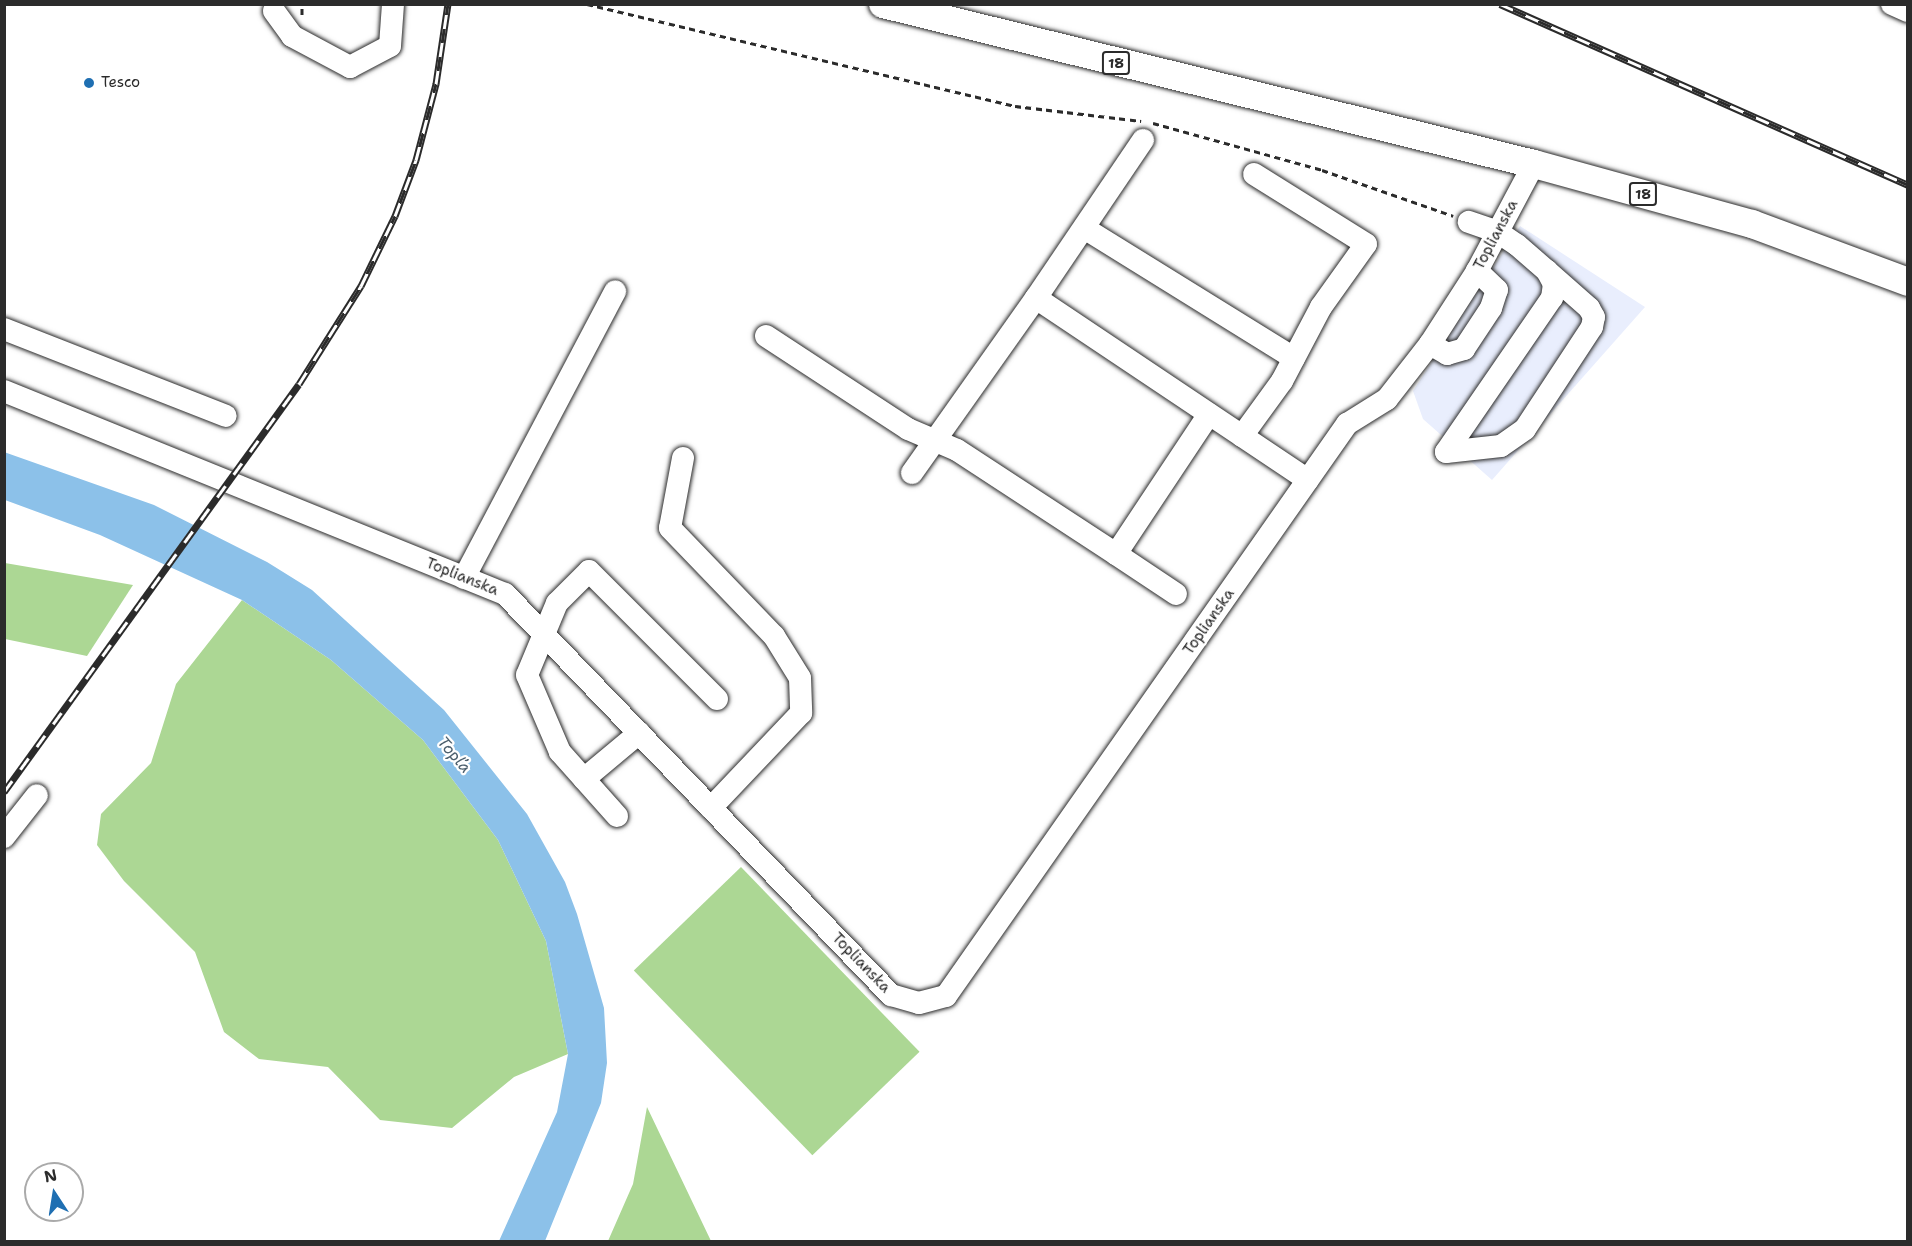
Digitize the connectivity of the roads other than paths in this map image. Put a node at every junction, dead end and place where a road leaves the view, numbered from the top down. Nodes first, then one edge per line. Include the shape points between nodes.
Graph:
1 (393, 4) edge
2 (883, 4) edge
3 (1892, 4) edge
4 (271, 7) edge
5 (1908, 11) edge
6 (1143, 140) dead end
7 (1534, 164) junction
8 (1254, 174) dead end
9 (1469, 222) road end
10 (1084, 228) junction
11 (1498, 232) junction
12 (1477, 271) junction
13 (1547, 271) junction
14 (1908, 282) edge
15 (615, 291) dead end
16 (1036, 298) junction
17 (4, 329) edge
18 (766, 336) dead end
19 (1430, 344) junction
20 (1294, 358) junction
21 (4, 391) edge
22 (1209, 414) junction
23 (226, 416) dead end
24 (1242, 436) junction
25 (935, 440) junction
26 (683, 458) dead end
27 (912, 473) dead end
28 (1308, 480) junction
29 (1116, 554) junction
30 (464, 578) junction
31 (1176, 594) dead end
32 (544, 634) junction
33 (717, 699) dead end
34 (639, 733) junction
35 (584, 779) junction
36 (36, 795) dead end
37 (711, 808) junction
38 (617, 816) dead end
39 (4, 837) edge

1 - 4 street via 390,46 350,67 292,36
2 - 7 main road, 18
3 - 5 street
6 - 10 street
7 - 11 street, Toplianska
7 - 14 main road, 18 via 1752,224
8 - 20 street via 1366,244 1322,307
9 - 11 street
10 - 16 street
10 - 20 street
11 - 12 street, Toplianska
11 - 13 street
12 - 19 street, Toplianska
12 - 19 street via 1497,290 1491,308 1464,349 1447,354
13 - 13 street via 1554,284 1552,298 1446,452 1501,446 1525,429 1592,327 1594,317 1589,308
15 - 30 street
16 - 22 street
16 - 25 street
17 - 23 street
18 - 25 street via 908,429
19 - 28 street, Toplianska via 1387,399 1347,424
20 - 24 street
21 - 30 street, Toplianska
22 - 24 street
22 - 29 street
24 - 28 street
25 - 27 street
25 - 29 street via 957,450
26 - 37 street via 670,528 774,636 800,678 801,713
28 - 37 street, Toplianska via 946,996 919,1003 891,995
29 - 31 street
30 - 32 street, Toplianska via 505,594
32 - 33 street via 557,603 589,571
32 - 34 street, Toplianska
32 - 35 street via 527,675 560,752
34 - 35 street
34 - 37 street, Toplianska
35 - 38 street
36 - 39 street

